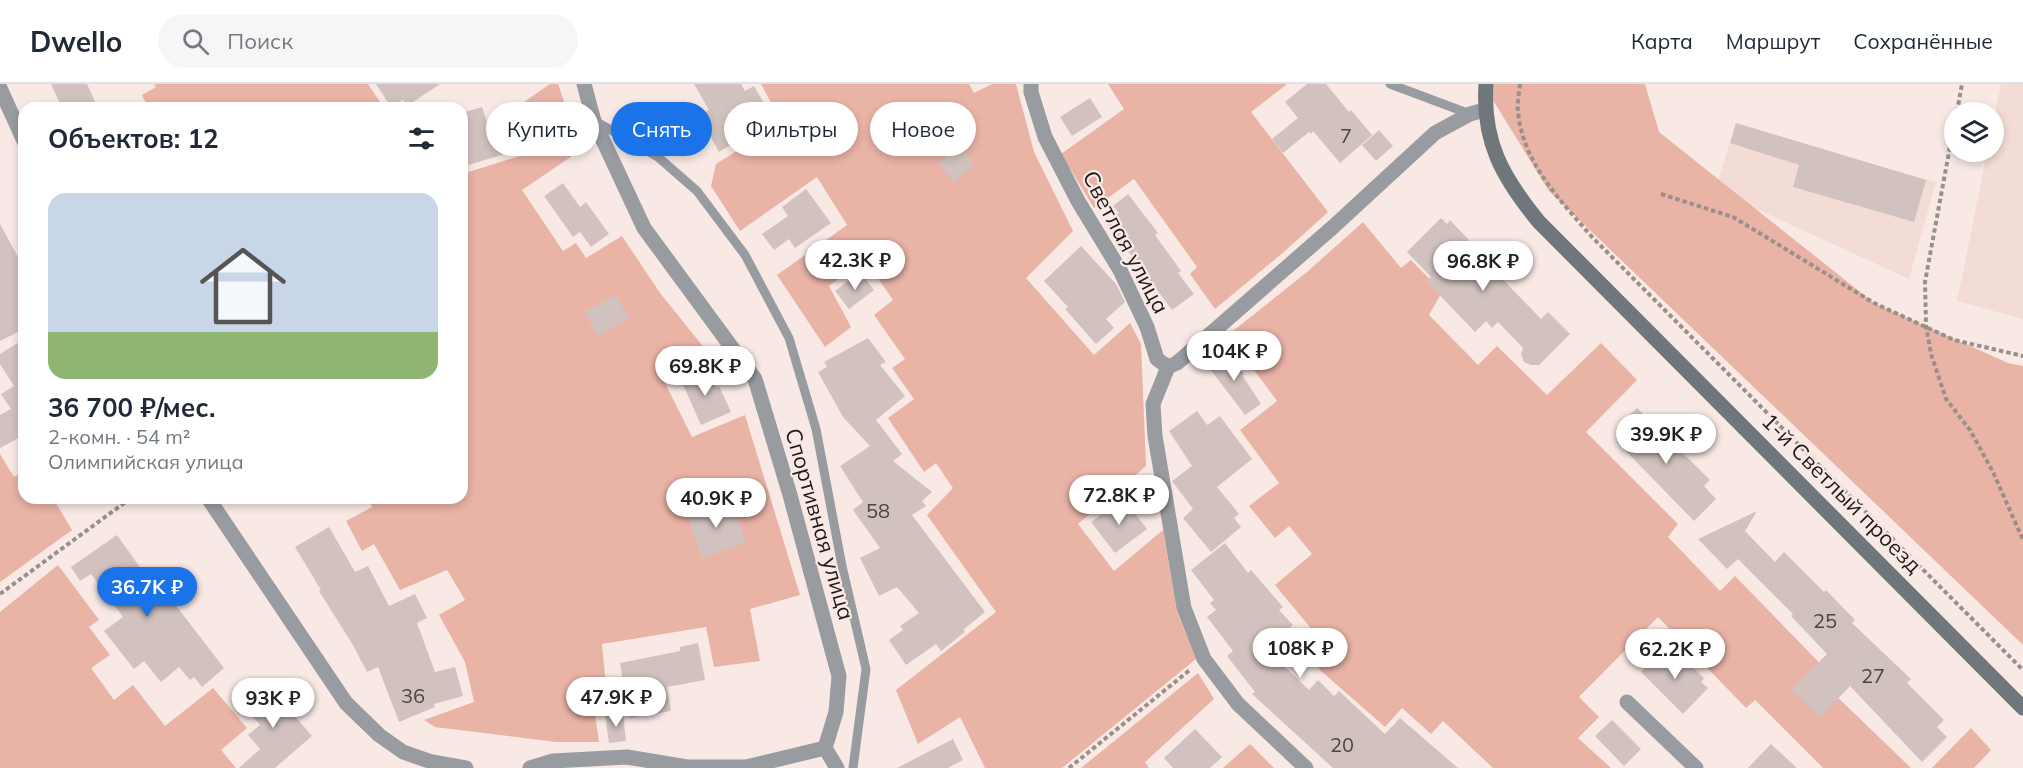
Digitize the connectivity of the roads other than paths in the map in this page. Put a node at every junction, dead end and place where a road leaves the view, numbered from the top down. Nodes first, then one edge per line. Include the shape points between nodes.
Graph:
1 (584, 84) edge
2 (1031, 84) edge
3 (1390, 84) edge
4 (1486, 84) edge
5 (0, 88) edge
6 (589, 102) edge
7 (1477, 112) junction
8 (599, 124) edge
9 (18, 128) edge
10 (599, 132) edge
11 (1168, 367) junction
12 (212, 504) edge
13 (1628, 702) dead end
14 (2023, 708) edge
15 (825, 748) junction
16 (466, 768) edge
17 (530, 768) edge
18 (837, 768) edge
19 (853, 768) edge
20 (1306, 768) edge
21 (1696, 768) edge

1 - 6 street, Спортивная улица
2 - 11 street, Светлая улица via 1045,137 1120,270 1147,327 1157,359
3 - 7 lane
4 - 7 street, 1-й Светлый проезд
5 - 9 street
7 - 11 street via 1435,133 1324,235
7 - 14 street, 1-й Светлый проезд via 1502,170 1539,222
8 - 19 lane via 658,157 697,190 745,255 789,338 816,429 866,669
10 - 15 street, Спортивная улица via 644,228 755,379 839,676 836,712
11 - 20 street via 1154,404 1155,436 1184,608 1204,659 1238,704
12 - 16 street via 346,703 403,752
13 - 21 street
15 - 17 street via 746,767 687,767 627,757 553,761
15 - 18 street

